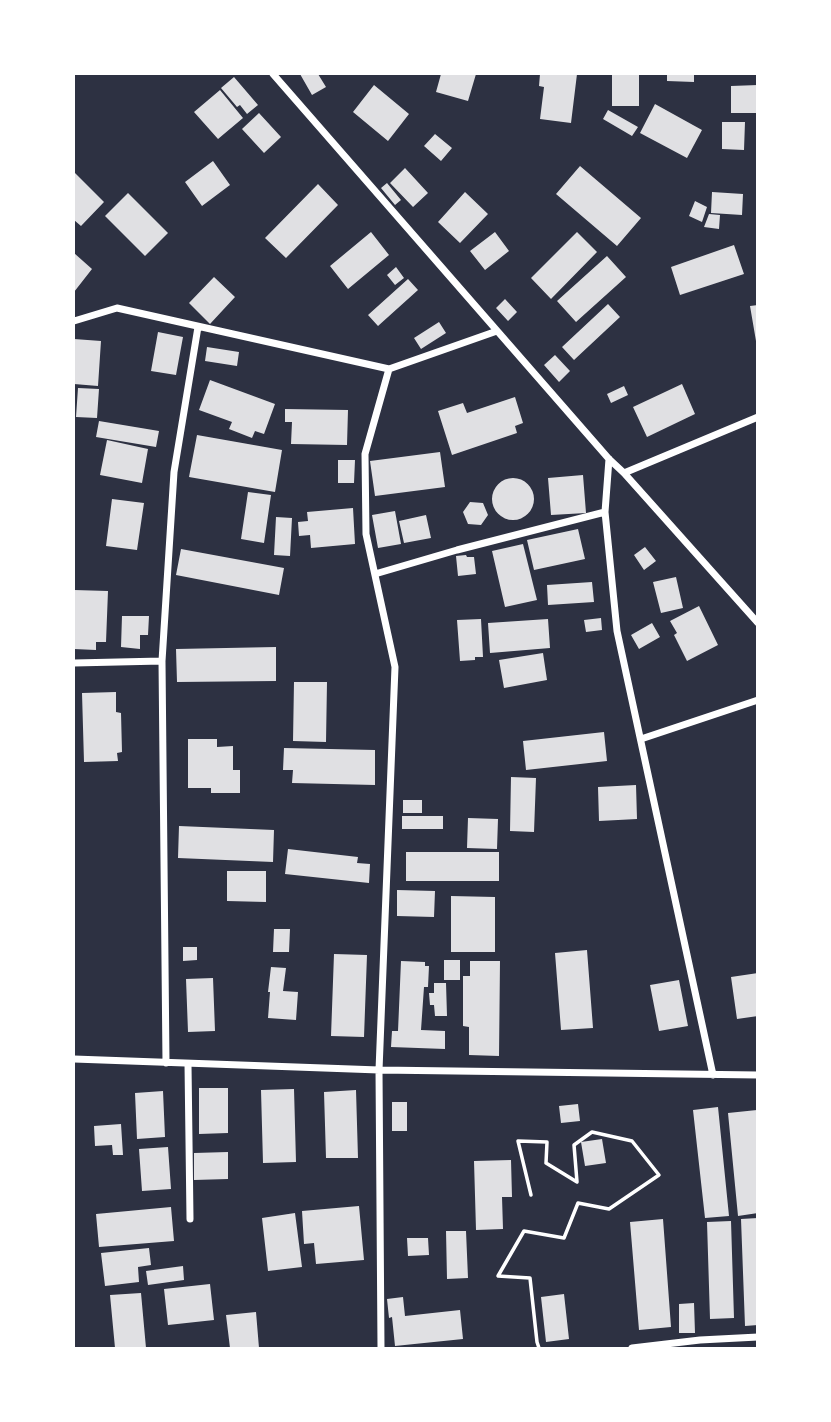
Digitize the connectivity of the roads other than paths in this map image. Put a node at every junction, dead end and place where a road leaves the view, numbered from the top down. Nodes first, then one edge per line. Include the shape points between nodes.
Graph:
1 (273, 74) edge
2 (74, 321) edge
3 (198, 327) junction
4 (497, 331) junction
5 (389, 369) junction
6 (758, 417) edge
7 (609, 459) junction
8 (624, 473) junction
9 (604, 512) junction
10 (375, 574) junction
11 (758, 623) edge
12 (162, 661) junction
13 (74, 663) edge
14 (758, 700) edge
15 (641, 739) junction
16 (74, 1059) edge
17 (166, 1063) junction
18 (188, 1063) junction
19 (379, 1070) junction
20 (713, 1075) junction
21 (758, 1075) edge
22 (190, 1219) dead end
23 (758, 1337) edge
24 (381, 1349) edge
25 (632, 1349) edge

1 - 4 street
2 - 3 street via 117,308
3 - 5 street
3 - 12 street via 174,472
4 - 5 street
4 - 7 street
5 - 10 street via 365,454 366,534
6 - 8 street
7 - 8 street
7 - 9 street
8 - 11 street
9 - 10 street
9 - 15 street via 617,631
10 - 19 street via 395,667
12 - 13 street
12 - 17 street
14 - 15 street
15 - 20 street
16 - 17 street
17 - 18 street
18 - 19 street
18 - 22 street
19 - 20 street
19 - 24 street
20 - 21 street
23 - 25 street

